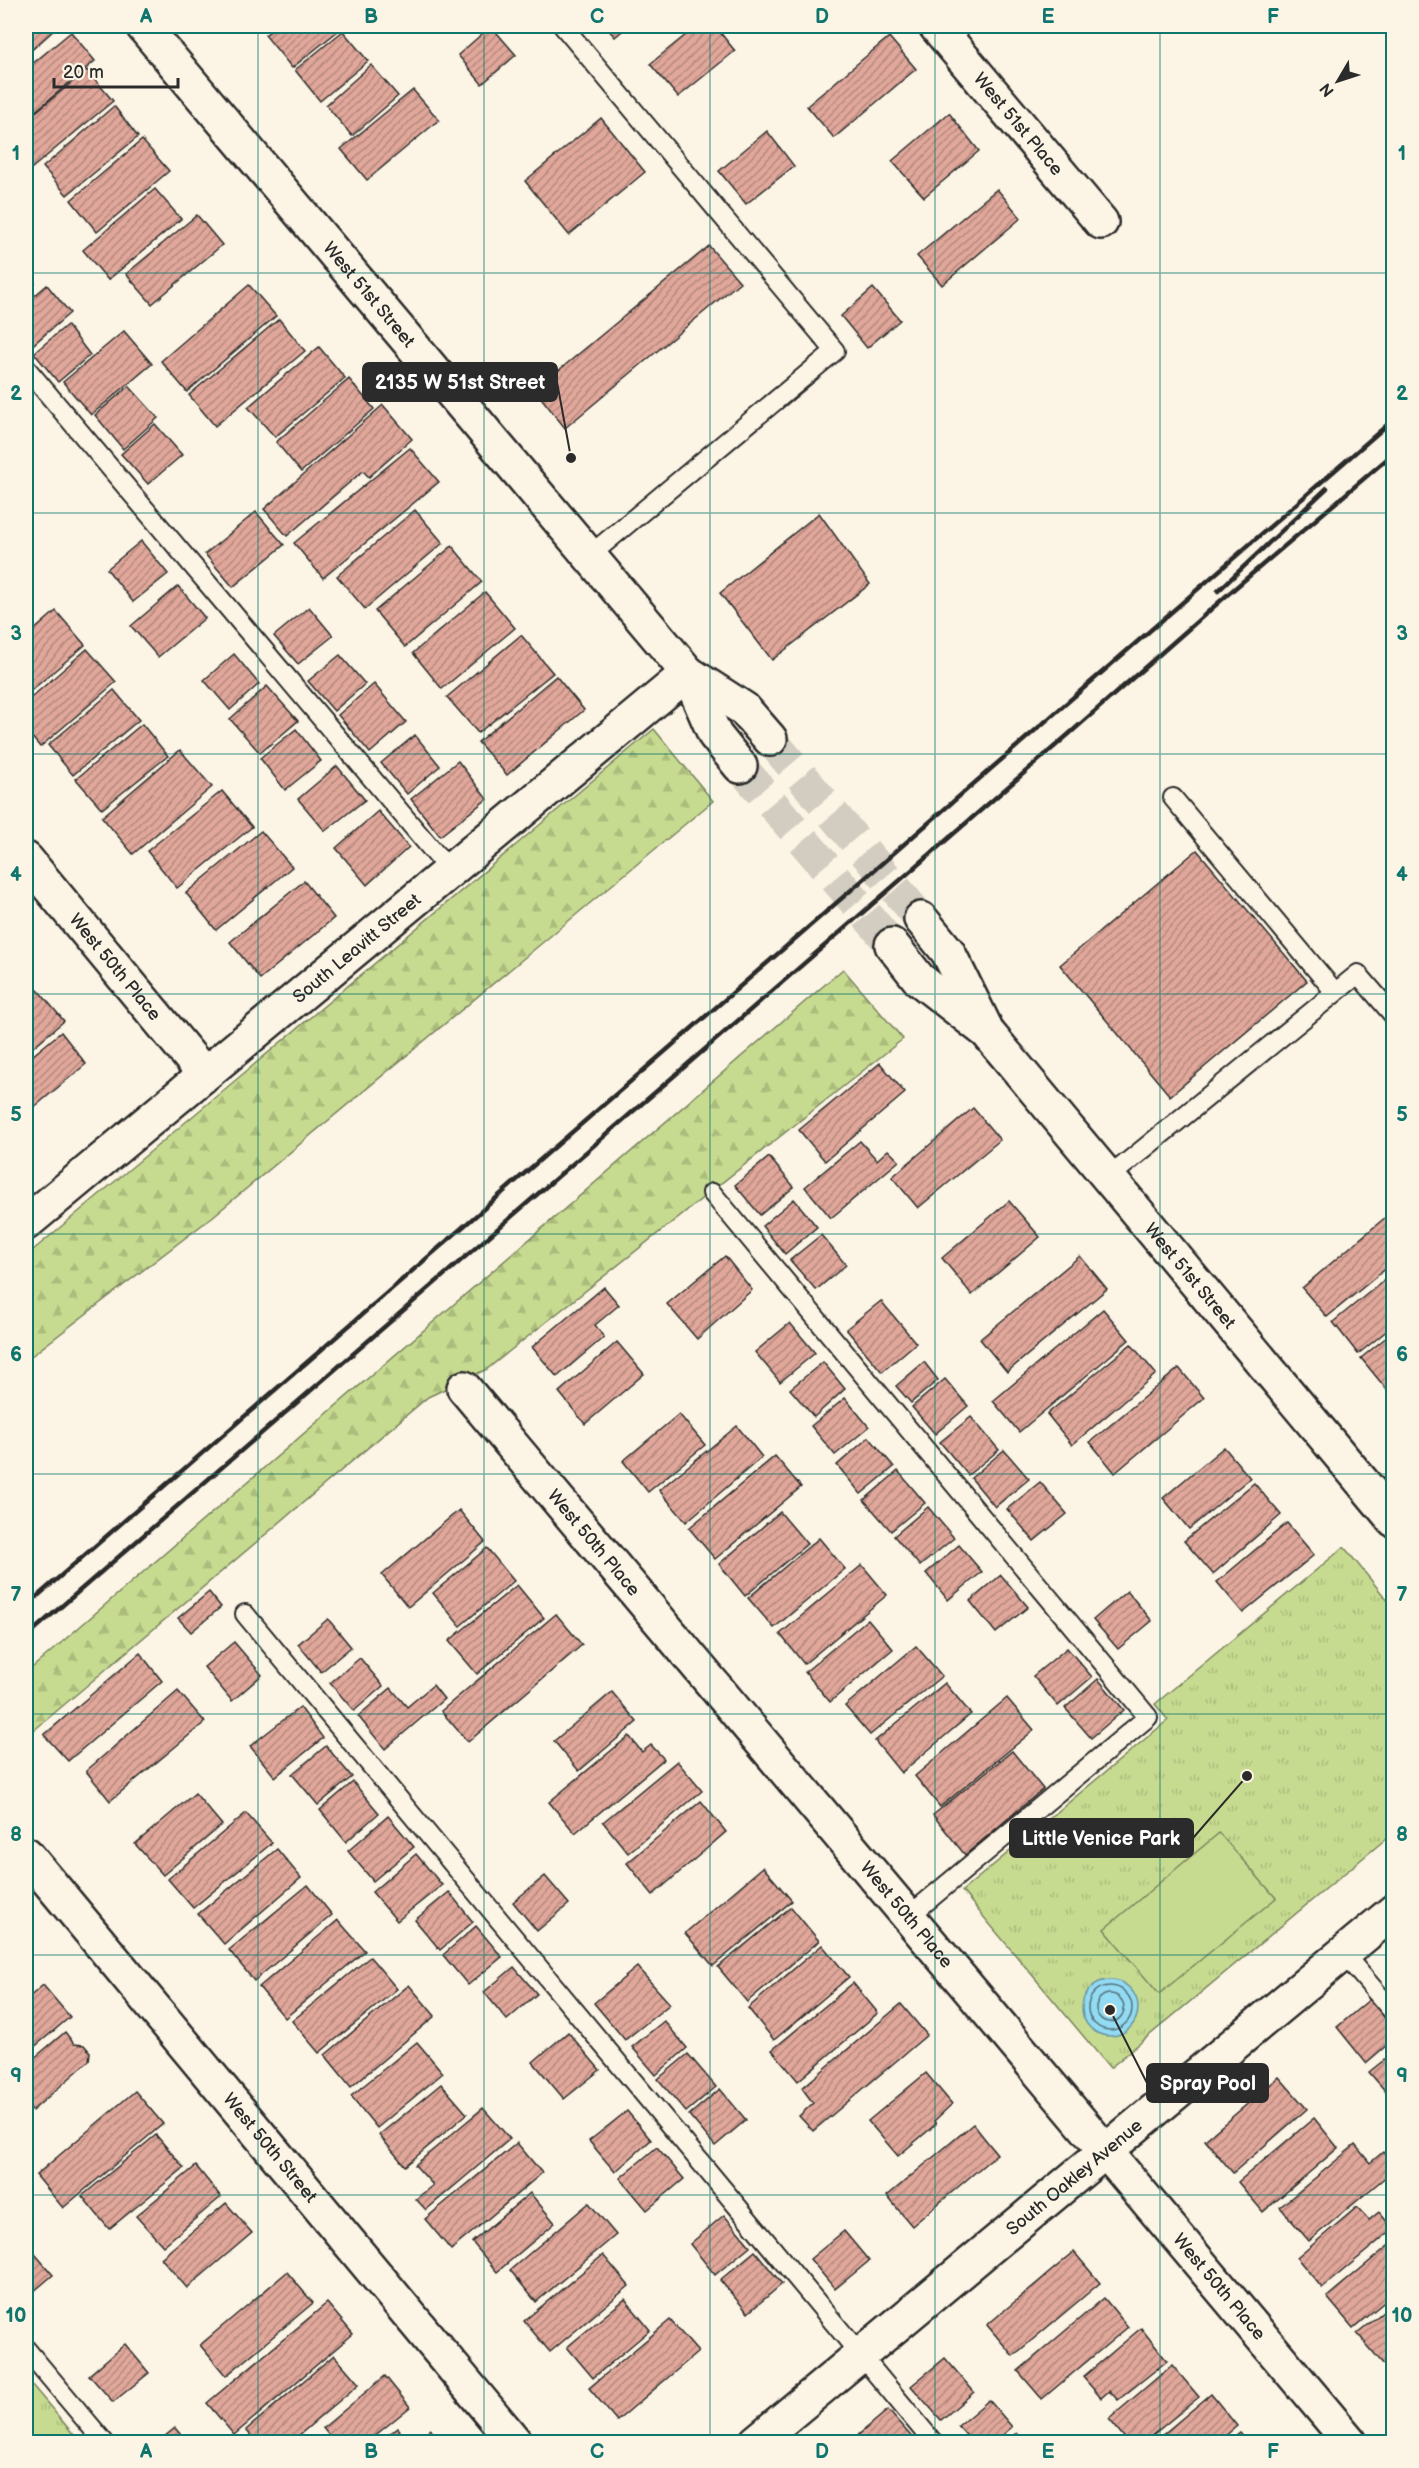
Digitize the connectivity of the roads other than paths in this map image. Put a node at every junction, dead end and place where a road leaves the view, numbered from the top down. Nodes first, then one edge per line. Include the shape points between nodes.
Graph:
1 (143, 26) edge
2 (563, 26) edge
3 (936, 26) edge
4 (1101, 222) dead end
5 (26, 368) edge
6 (589, 556) junction
7 (688, 673) junction
8 (770, 739) tunnel mouth
9 (740, 766) tunnel mouth
10 (1173, 798) dead end
11 (26, 859) edge
12 (450, 871) junction
13 (921, 919) tunnel mouth
14 (892, 945) tunnel mouth
15 (1335, 992) junction
16 (1394, 1016) edge
17 (987, 1032) junction
18 (204, 1074) junction
19 (1108, 1178) junction
20 (712, 1193) dead end
21 (26, 1223) edge
22 (464, 1388) dead end
23 (1394, 1520) edge
24 (245, 1614) dead end
25 (26, 1854) edge
26 (1394, 1911) edge
27 (909, 1916) junction
28 (1343, 1953) junction
29 (1394, 2013) edge
30 (1106, 2151) junction
31 (26, 2349) edge
32 (861, 2355) junction
33 (104, 2442) edge
34 (515, 2442) edge
35 (756, 2442) edge
36 (933, 2442) edge
37 (1350, 2442) edge

1 - 6 street, West 51st Street
2 - 6 lane via 835,351
3 - 4 street, West 51st Place
5 - 12 lane
6 - 7 street, West 51st Street
7 - 8 street, West 51st Street via 744,709
7 - 9 street, West 51st Street via 715,735
7 - 12 street, South Leavitt Street
10 - 15 lane
11 - 18 street, West 50th Place
12 - 18 street, South Leavitt Street
13 - 17 street, West 51st Street via 948,952
14 - 17 street, West 51st Street via 919,979
15 - 16 lane via 1358,974
15 - 19 lane
17 - 19 street, West 51st Street
18 - 21 street, South Leavitt Street
19 - 23 street, West 51st Street
20 - 27 lane via 1148,1717
22 - 27 street, West 50th Place
24 - 32 lane
25 - 34 street, West 50th Street
26 - 28 street, South Oakley Avenue
27 - 30 street, West 50th Place
28 - 29 lane
28 - 30 street, South Oakley Avenue
30 - 32 street, South Oakley Avenue
30 - 37 street, West 50th Place
31 - 33 lane
32 - 35 street, South Oakley Avenue
32 - 36 lane

